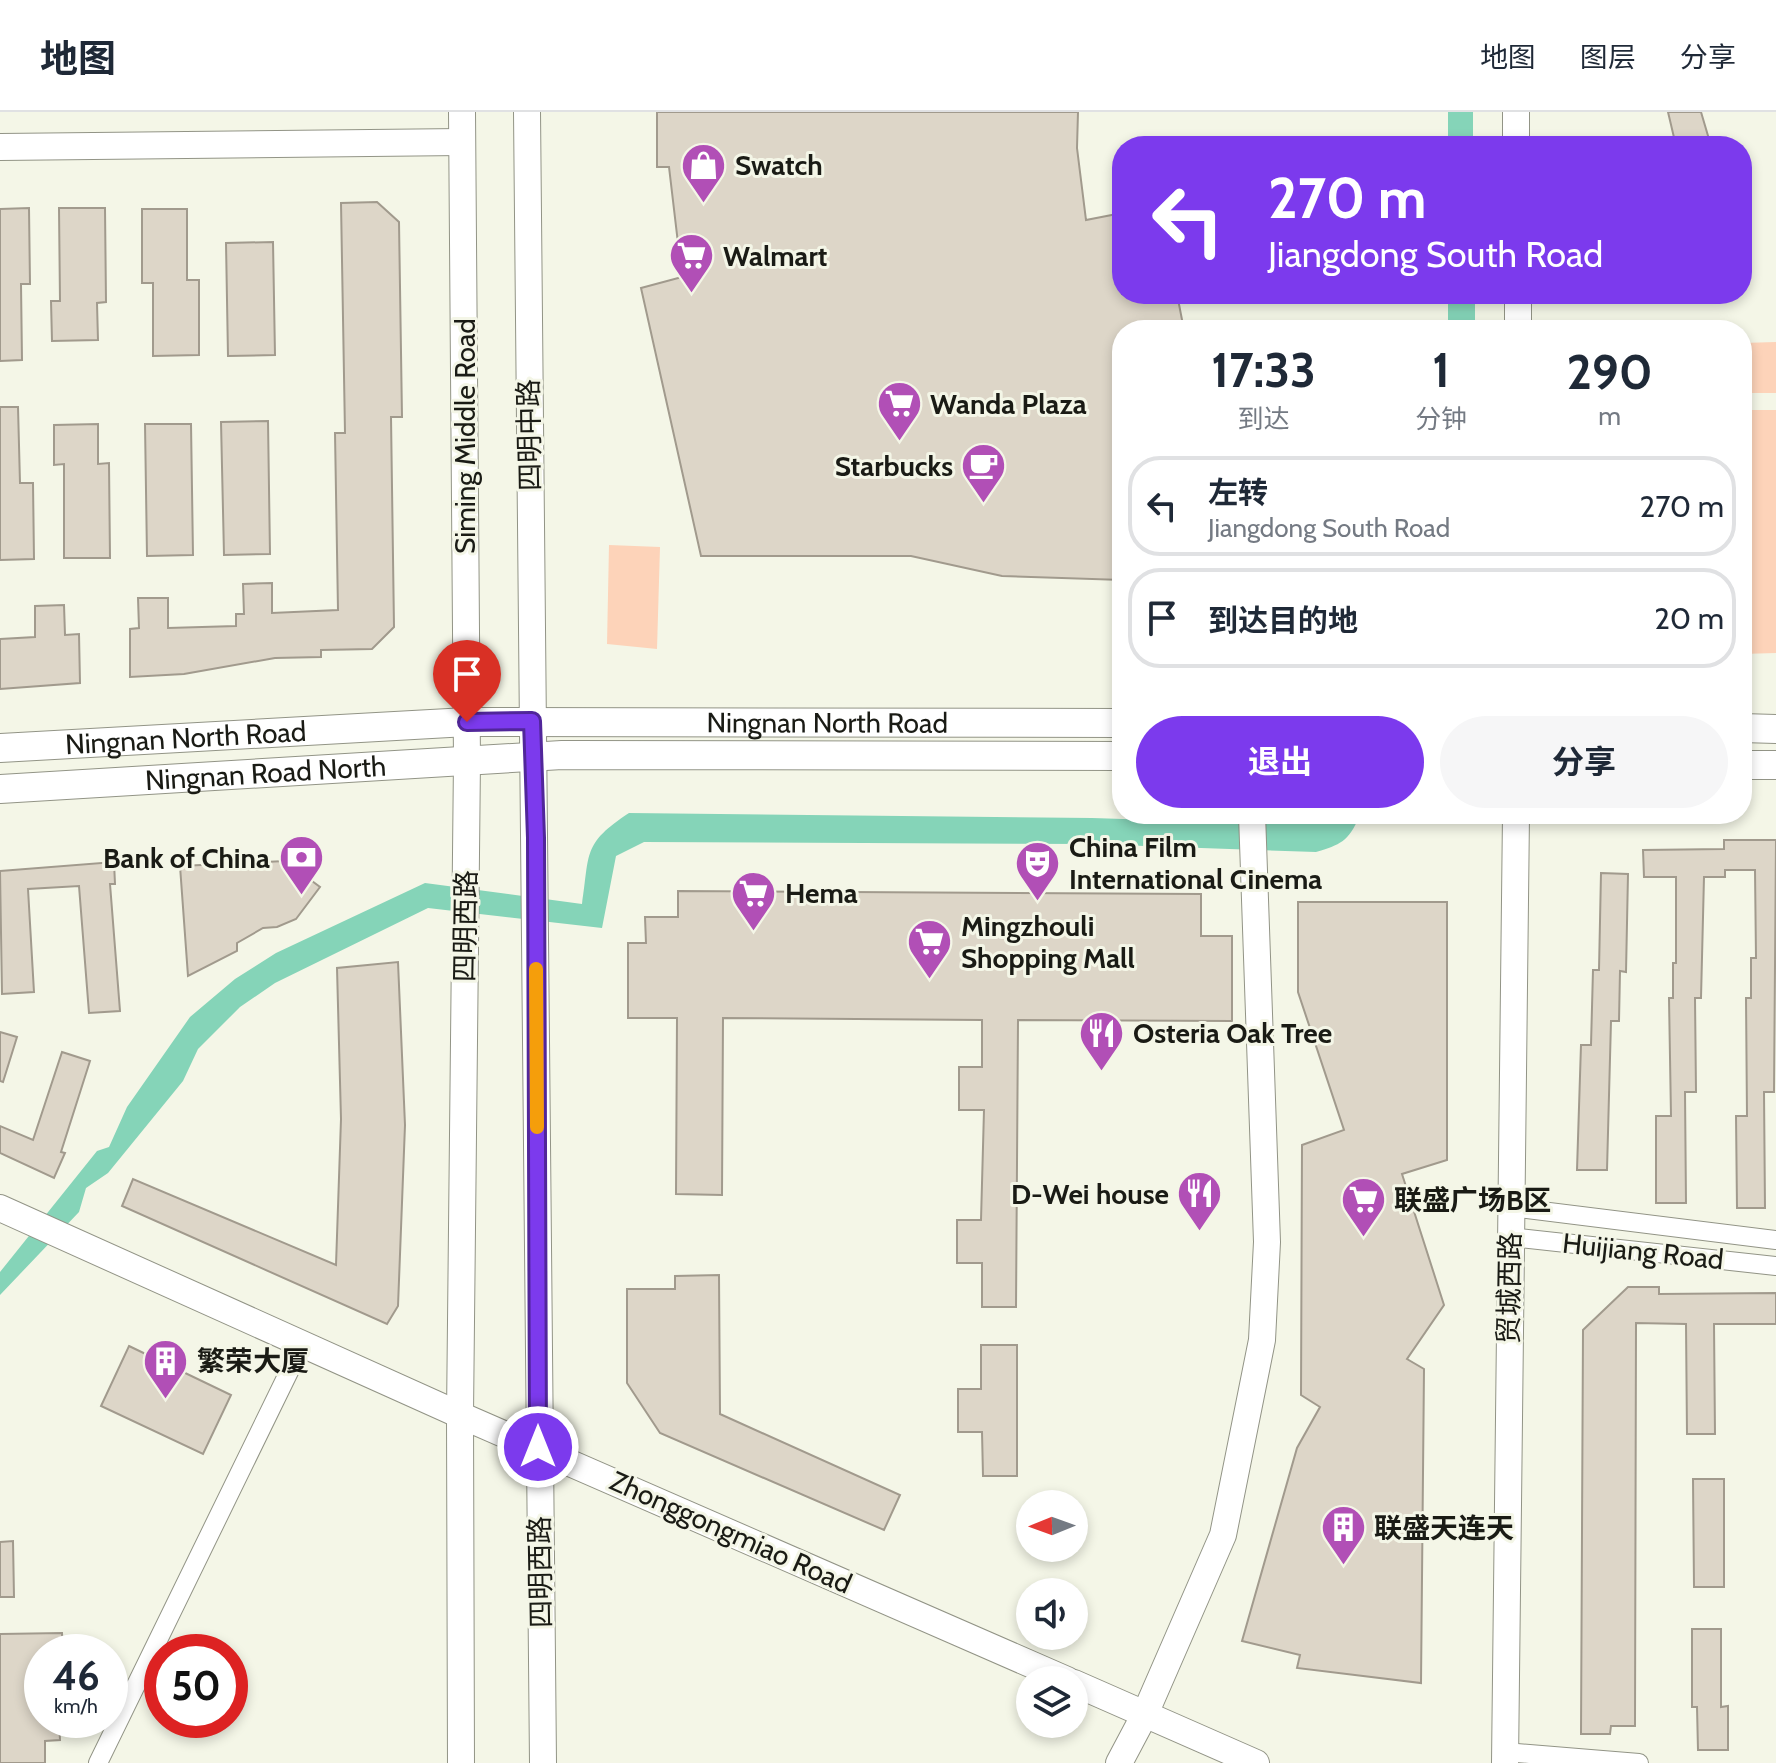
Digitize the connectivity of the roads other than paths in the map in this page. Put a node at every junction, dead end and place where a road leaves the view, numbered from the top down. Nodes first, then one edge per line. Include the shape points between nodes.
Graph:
1 (462, 112) edge
2 (527, 112) edge
3 (1516, 112) edge
4 (1516, 136) edge
5 (462, 142) junction
6 (0, 147) edge
7 (532, 721) junction
8 (467, 722) junction
9 (1112, 723) edge
10 (1752, 728) edge
11 (1776, 729) edge
12 (0, 748) edge
13 (1112, 756) edge
14 (532, 757) junction
15 (467, 760) junction
16 (1752, 765) edge
17 (1776, 765) edge
18 (0, 789) edge
19 (1252, 824) edge
20 (1516, 824) edge
21 (1510, 1207) junction
22 (4, 1210) edge
23 (1510, 1237) junction
24 (1776, 1240) edge
25 (1776, 1266) edge
26 (302, 1345) junction
27 (460, 1415) junction
28 (538, 1447) junction
29 (1035, 1666) edge
30 (1088, 1689) edge
31 (1145, 1714) junction
32 (543, 1756) edge
33 (1505, 1758) edge
34 (98, 1763) edge
35 (461, 1763) edge
36 (1119, 1763) edge
37 (1256, 1763) edge
38 (1639, 1763) edge

1 - 5 main road, Siming Middle Road
2 - 7 main road, 四明中路
3 - 4 main road
5 - 6 main road
5 - 8 main road, Siming Middle Road
7 - 8 main road, Ningnan North Road
7 - 9 main road, Ningnan North Road
7 - 14 main road, 四明中路
8 - 12 main road, Ningnan North Road
8 - 15 main road, Siming Middle Road
10 - 11 main road
13 - 14 main road, Ningnan North Road
14 - 15 main road, Ningnan Road North
14 - 28 main road, 四明西路
15 - 18 main road, Ningnan Road North
15 - 27 main road, 四明西路
16 - 17 main road
19 - 31 main road via 1267,1242 1262,1340 1223,1535
20 - 21 main road, 贸城西路
21 - 23 main road, 贸城西路
21 - 24 street, Huijiang Road
22 - 26 main road, Zhonggongmiao Road
23 - 25 street, Huijiang Road
23 - 33 main road, 贸城西路
26 - 27 main road, Zhonggongmiao Road
26 - 34 street
27 - 28 main road, Zhonggongmiao Road
27 - 35 main road, 四明西路
28 - 29 main road, Zhonggongmiao Road
28 - 32 main road, 四明西路
30 - 31 main road
31 - 36 main road
31 - 37 main road
33 - 38 street

